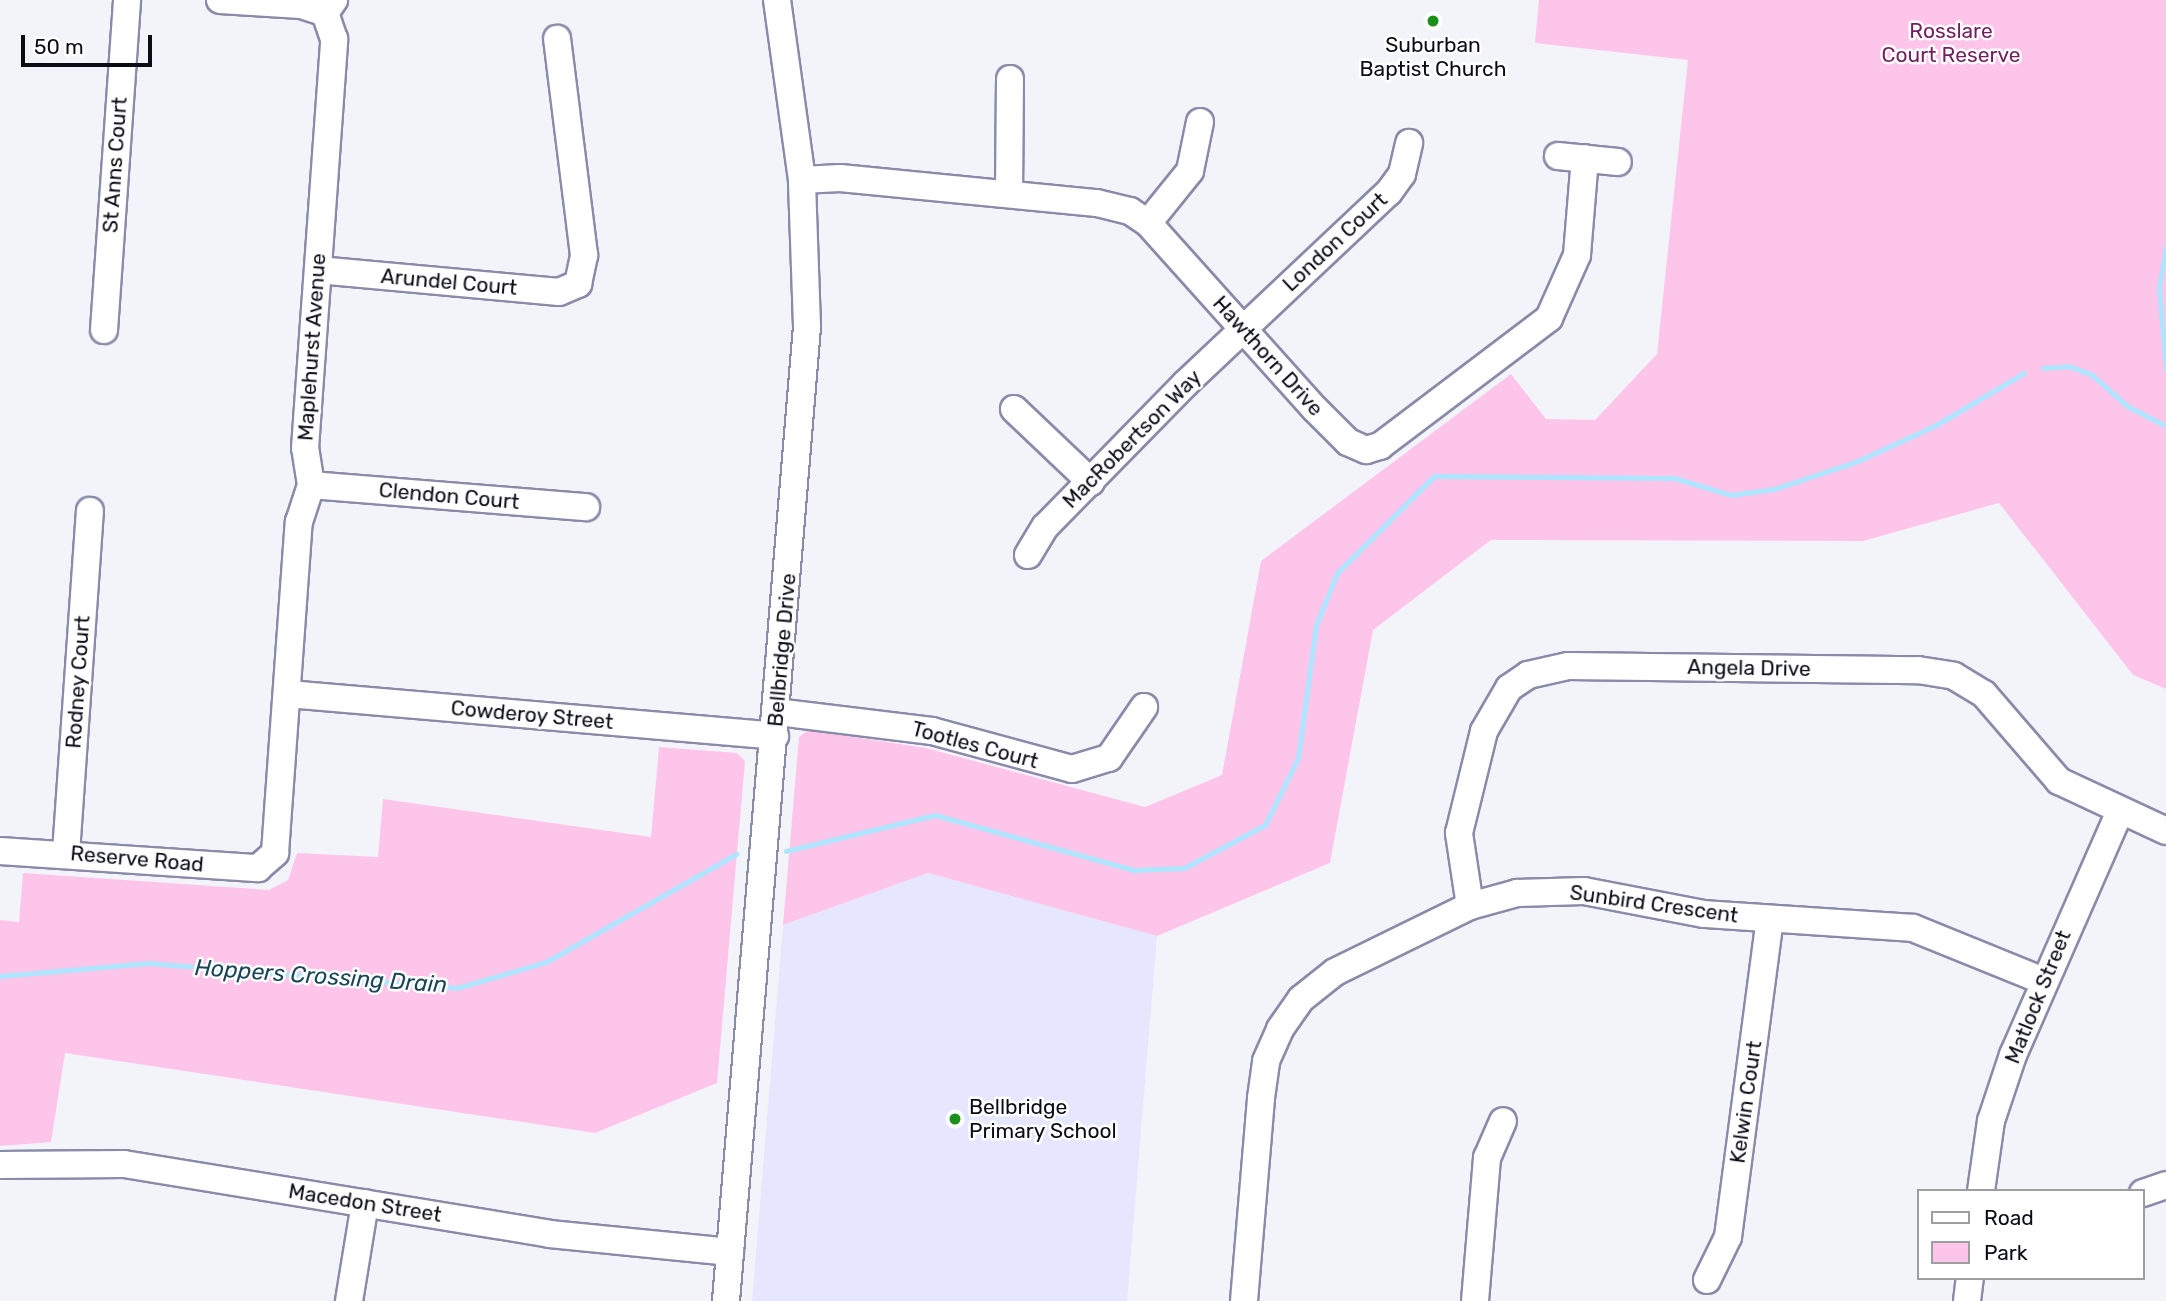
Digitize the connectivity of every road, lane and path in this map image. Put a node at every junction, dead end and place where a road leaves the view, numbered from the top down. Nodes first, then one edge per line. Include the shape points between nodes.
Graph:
1 (127, 0) edge
2 (220, 0) edge
3 (777, 0) edge
4 (330, 6) edge
5 (557, 39) dead end
6 (1010, 79) dead end
7 (1200, 122) dead end
8 (1409, 144) dead end
9 (1558, 156) dead end
10 (1585, 158) junction
11 (1618, 162) dead end
12 (802, 180) junction
13 (1009, 194) junction
14 (1148, 223) junction
15 (318, 270) junction
16 (1243, 328) junction
17 (104, 330) dead end
18 (1014, 409) dead end
19 (1091, 482) junction
20 (311, 485) junction
21 (586, 507) dead end
22 (90, 511) dead end
23 (1028, 555) dead end
24 (288, 694) junction
25 (1144, 707) dead end
26 (776, 724) junction
27 (2120, 811) junction
28 (2166, 831) edge
29 (0, 851) edge
30 (65, 853) junction
31 (272, 862) joint
32 (1470, 906) junction
33 (1770, 920) junction
34 (2041, 981) junction
35 (1503, 1121) dead end
36 (0, 1165) edge
37 (2166, 1185) edge
38 (1981, 1189) edge
39 (2145, 1191) edge
40 (365, 1203) junction
41 (730, 1252) junction
42 (1707, 1280) dead end
43 (1970, 1280) edge
44 (349, 1301) edge
45 (726, 1301) edge
46 (1244, 1301) edge
47 (1475, 1301) edge
48 (1967, 1301) edge

1 - 17 street, St Anns Court
2 - 4 street
3 - 12 street, Bellbridge Drive
4 - 15 street, Maplehurst Avenue via 334,39
5 - 15 street, Arundel Court via 586,290 559,292
6 - 13 street
7 - 14 street via 1190,171
8 - 16 street, London Court via 1402,174 1389,192
9 - 10 street
10 - 11 street
10 - 16 street, Hawthorn Drive via 1577,255 1549,317 1374,449 1348,442
12 - 13 street, Hawthorn Drive via 840,178
12 - 26 street, Bellbridge Drive via 807,326
13 - 14 street, Hawthorn Drive via 1106,205
14 - 16 street, Hawthorn Drive
15 - 20 street, Maplehurst Avenue via 305,448
16 - 19 street, MacRobertson Way
18 - 19 street
19 - 23 street, MacRobertson Way via 1045,527
20 - 21 street, Clendon Court
20 - 24 street, Maplehurst Avenue via 299,522
22 - 30 street, Rodney Court
24 - 26 street, Cowderoy Street
24 - 31 street, Maplehurst Avenue
25 - 26 street, Tootles Court via 1109,758 1072,769 932,731
26 - 41 street, Bellbridge Drive
27 - 28 street, Angela Drive
27 - 32 street, Angela Drive via 2059,781 1984,694 1954,676 1918,670 1545,669 1509,688 1484,731 1459,833
27 - 34 street, Matlock Street
29 - 30 street, Reserve Road
30 - 31 street, Reserve Road via 258,868
32 - 33 street, Sunbird Crescent via 1517,893 1584,891 1703,914
32 - 46 street, Sunbird Crescent via 1335,972 1301,999 1280,1030 1266,1060
33 - 34 street, Sunbird Crescent via 1913,928
33 - 42 street, Kelwin Court via 1728,1237
34 - 38 street, Matlock Street via 1992,1121
35 - 47 street via 1487,1158
36 - 40 street, Macedon Street via 124,1164
37 - 39 street
40 - 41 street, Macedon Street via 550,1234
40 - 44 street
41 - 45 street, Bellbridge Drive
43 - 48 street

